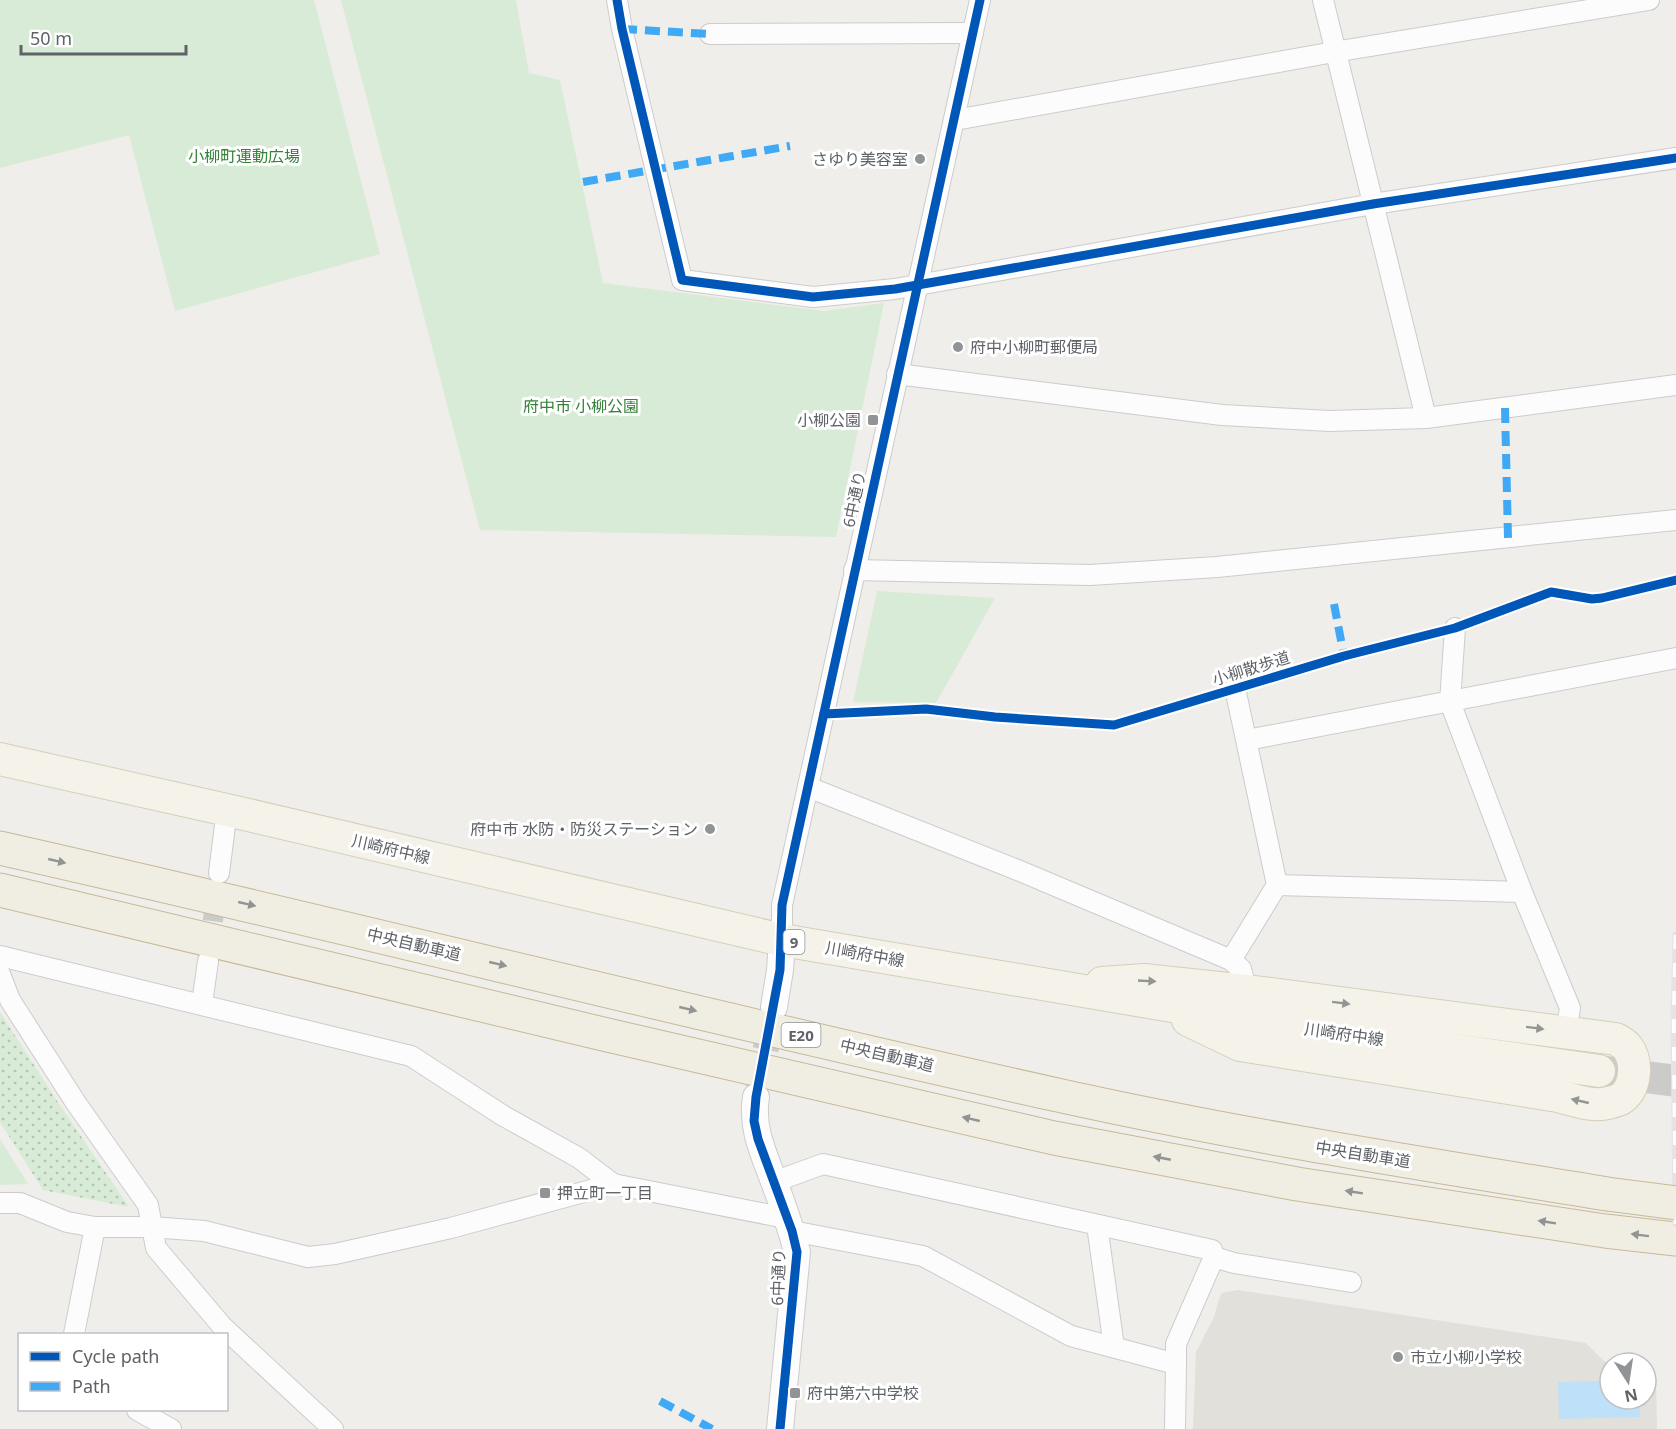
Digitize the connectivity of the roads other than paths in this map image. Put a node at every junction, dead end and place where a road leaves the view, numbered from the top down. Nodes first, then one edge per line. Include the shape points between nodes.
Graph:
1 (617, 0) edge
2 (980, 0) edge
3 (1323, 0) edge
4 (1649, 0) edge
5 (973, 33) junction
6 (710, 34) dead end
7 (1334, 52) junction
8 (955, 120) junction
9 (1676, 158) edge
10 (1373, 204) junction
11 (917, 286) junction
12 (897, 374) junction
13 (1676, 385) edge
14 (1426, 418) junction
15 (1676, 520) edge
16 (854, 570) junction
17 (1455, 628) dead end
18 (1676, 658) edge
19 (1235, 688) dead end
20 (1450, 702) junction
21 (1247, 740) junction
22 (0, 759) edge
23 (808, 787) junction
24 (227, 810) junction
25 (0, 848) edge
26 (219, 873) tunnel mouth
27 (1277, 885) junction
28 (0, 890) edge
29 (1522, 892) junction
30 (782, 940) junction
31 (0, 956) edge
32 (1231, 960) junction
33 (208, 961) tunnel mouth
34 (0, 974) edge
35 (1047, 986) junction
36 (1247, 991) junction
37 (202, 1004) junction
38 (1154, 1004) junction
39 (774, 1007) tunnel mouth
40 (1566, 1032) junction
41 (1599, 1071) tunnel mouth
42 (756, 1097) tunnel mouth
43 (774, 1182) junction
44 (613, 1184) junction
45 (0, 1203) edge
46 (1676, 1203) edge
47 (789, 1225) junction
48 (1097, 1225) junction
49 (95, 1227) junction
50 (151, 1227) junction
51 (1676, 1239) edge
52 (1214, 1257) junction
53 (1351, 1282) dead end
54 (74, 1333) edge
55 (1114, 1347) junction
56 (1176, 1364) junction
57 (139, 1411) edge
58 (171, 1429) edge
59 (333, 1429) edge
60 (780, 1429) edge
61 (1175, 1429) edge

1 - 11 street via 682,280 813,297
2 - 5 street, 6中通り
3 - 7 street
4 - 7 street
5 - 6 street
5 - 8 street, 6中通り
7 - 8 street
7 - 10 street
8 - 11 street, 6中通り
9 - 10 street
10 - 11 street
10 - 14 street
11 - 12 street, 6中通り
12 - 14 street via 1222,415 1330,421
12 - 16 street, 6中通り
13 - 14 street
15 - 16 street via 1217,567 1090,575
16 - 23 street, 6中通り
17 - 20 street
18 - 20 street
19 - 21 street
20 - 21 street
20 - 29 street
21 - 27 street
22 - 24 main road, 川崎府中線 / 9
23 - 30 street, 6中通り via 782,905
23 - 32 street
24 - 26 street
24 - 30 main road, 川崎府中線 / 9
25 -> 46 highway, 中央自動車道 / E20, bridge via 1065,1096 1305,1144
27 - 29 street
27 - 32 street
51 -> 28 highway via 1297,1184 1054,1138
29 - 40 street via 1570,1008
30 - 35 main road, 川崎府中線 / 9
30 - 39 street, 6中通り
31 - 37 street
32 - 36 street via 1241,969
33 - 37 street
34 - 50 street via 10,1000 148,1205
35 -> 36 main road via 1144,980
35 - 38 main road, 川崎府中線 / 9
36 -> 40 main road
37 - 44 street via 411,1056 579,1158
40 -> 38 main road via 1616,1039 1627,1046 1635,1073 1622,1098 1606,1104 1589,1104 1240,1045
38 - 41 main road, 川崎府中線 / 9
42 - 43 street, 6中通り via 754,1122
43 - 47 street, 6中通り
43 - 48 street via 823,1164
44 - 47 street
44 - 50 street via 451,1228 308,1257 204,1231
45 - 49 street via 20,1203 67,1222
47 - 55 street via 923,1256 1071,1336
47 - 60 street, 6中通り via 796,1252
48 - 52 street via 1212,1250
48 - 55 street
49 - 50 street
49 - 54 street
50 - 59 street via 156,1248 222,1326
52 - 53 street
52 - 56 street via 1176,1344
55 - 56 street
56 - 61 street
57 - 58 street

